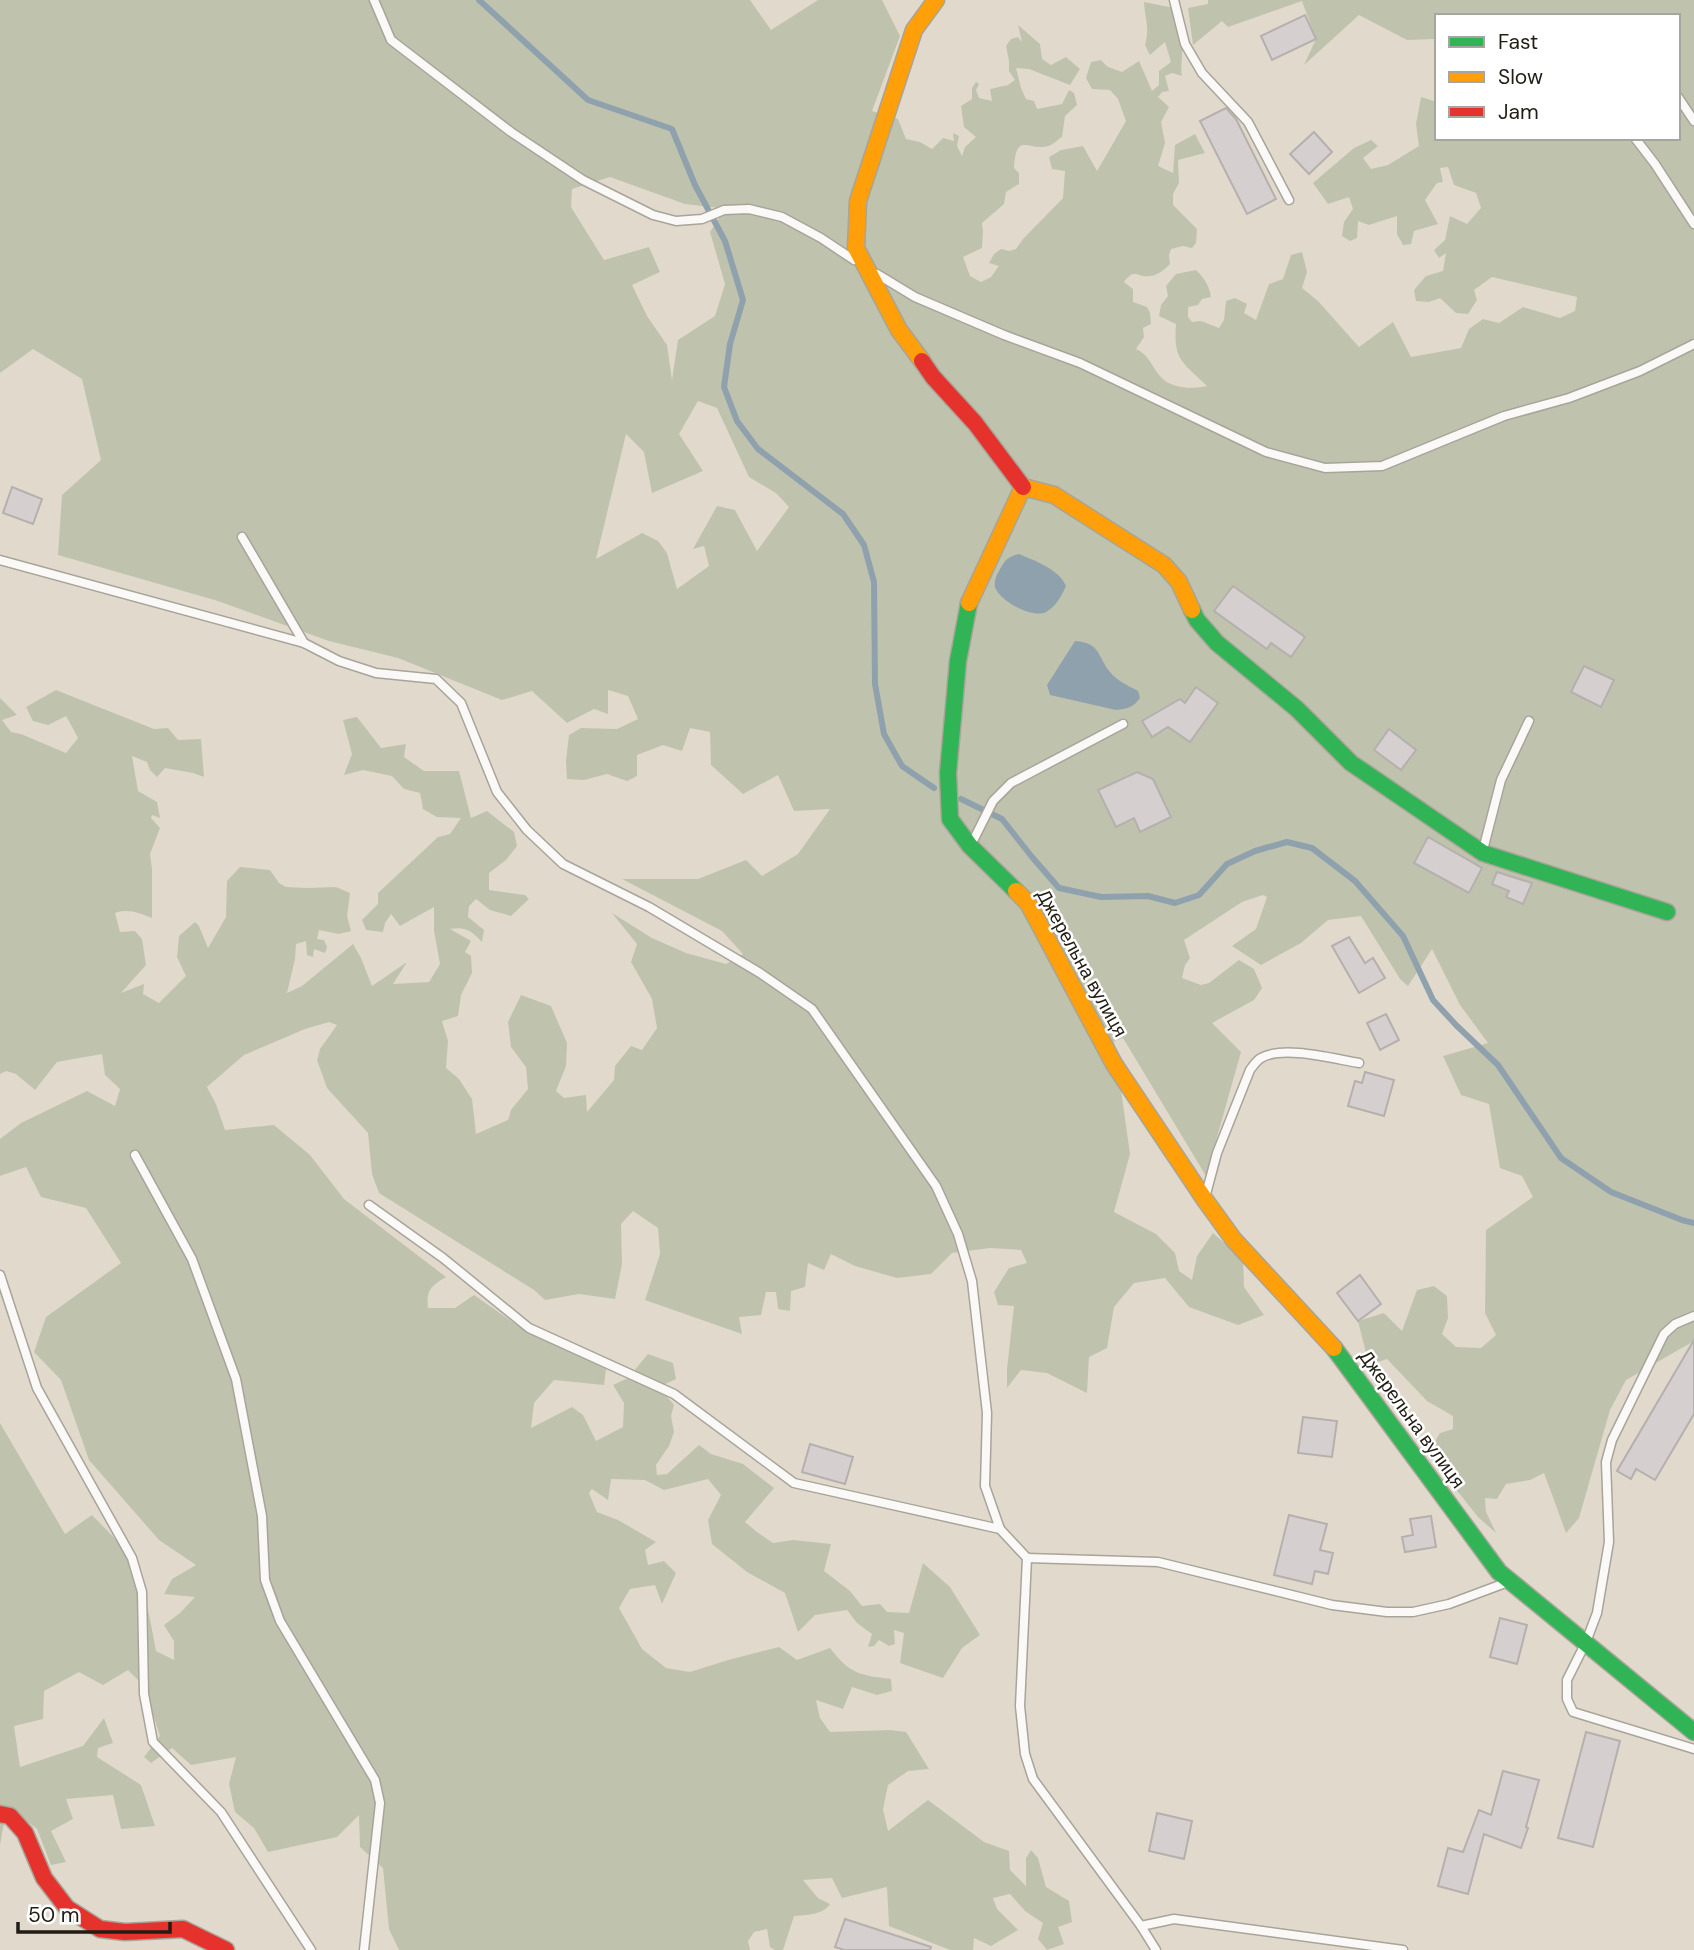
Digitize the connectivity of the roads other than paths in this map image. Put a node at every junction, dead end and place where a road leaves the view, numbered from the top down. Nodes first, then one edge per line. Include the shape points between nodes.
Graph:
1 (374, 0) edge
2 (936, 0) edge
3 (1174, 0) edge
4 (1680, 100) edge
5 (1694, 121) edge
6 (1637, 140) edge
7 (1289, 200) dead end
8 (1694, 224) edge
9 (867, 268) junction
10 (1694, 344) edge
11 (1023, 487) junction
12 (242, 537) dead end
13 (0, 560) edge
14 (304, 643) junction
15 (1528, 720) dead end
16 (1124, 724) dead end
17 (970, 846) junction
18 (1483, 853) junction
19 (1667, 912) dead end
20 (1359, 1063) dead end
21 (135, 1155) dead end
22 (1205, 1200) junction
23 (369, 1205) dead end
24 (0, 1275) edge
25 (1694, 1316) edge
26 (1000, 1530) junction
27 (1027, 1558) junction
28 (1511, 1581) junction
29 (1586, 1642) junction
30 (1694, 1732) edge
31 (1694, 1749) edge
32 (0, 1814) edge
33 (1141, 1926) junction
34 (226, 1950) edge
35 (311, 1950) edge
36 (364, 1950) edge
37 (1156, 1950) edge
38 (1403, 1950) edge

1 - 9 lane via 391,40 511,132 583,180 653,215 676,221 749,209 782,217
2 - 9 street via 914,30 858,201 856,248
3 - 7 lane via 1185,44 1202,74 1248,122
4 - 5 lane
6 - 8 lane
9 - 10 lane via 915,297 1080,363 1266,452 1325,468 1382,466 1504,416 1640,371
9 - 11 street via 900,330 933,377 975,422
11 - 17 street, Джерельна вулиця via 970,600 958,661 948,773 950,819
11 - 18 street via 1054,495 1164,565 1180,582 1196,620 1217,643 1297,709 1351,763
12 - 14 lane
13 - 14 lane
14 - 26 lane via 376,673 436,679 460,703 497,792 527,830 563,864 649,907 811,1009 936,1186 958,1234 972,1281 987,1413 985,1486
15 - 18 lane via 1501,780
16 - 17 lane via 1011,783 993,801
17 - 22 street, Джерельна вулиця via 1028,903 1114,1064
18 - 19 street
20 - 22 lane via 1293,1053 1259,1059 1250,1070 1217,1153
21 - 36 lane via 192,1259 236,1379 262,1516 265,1580 280,1621 375,1780 380,1803
22 - 28 street, Джерельна вулиця via 1234,1240 1334,1348 1499,1572
23 - 26 lane via 529,1328 674,1394 794,1483
24 - 35 lane via 37,1388 132,1558 142,1592 144,1693 153,1742 221,1812
25 - 29 lane via 1664,1334 1612,1440 1606,1462 1609,1542 1597,1613
26 - 27 lane
27 - 28 lane via 1158,1562 1332,1605 1387,1612 1449,1604
27 - 33 lane via 1020,1688 1025,1754 1033,1779
28 - 29 street, Джерельна вулиця
29 - 30 street, Джерельна вулиця
29 - 31 lane via 1567,1680 1573,1713
32 - 34 street via 9,1816 25,1833 44,1878 67,1908 100,1929 125,1933 183,1929
33 - 37 lane
33 - 38 lane via 1174,1919

